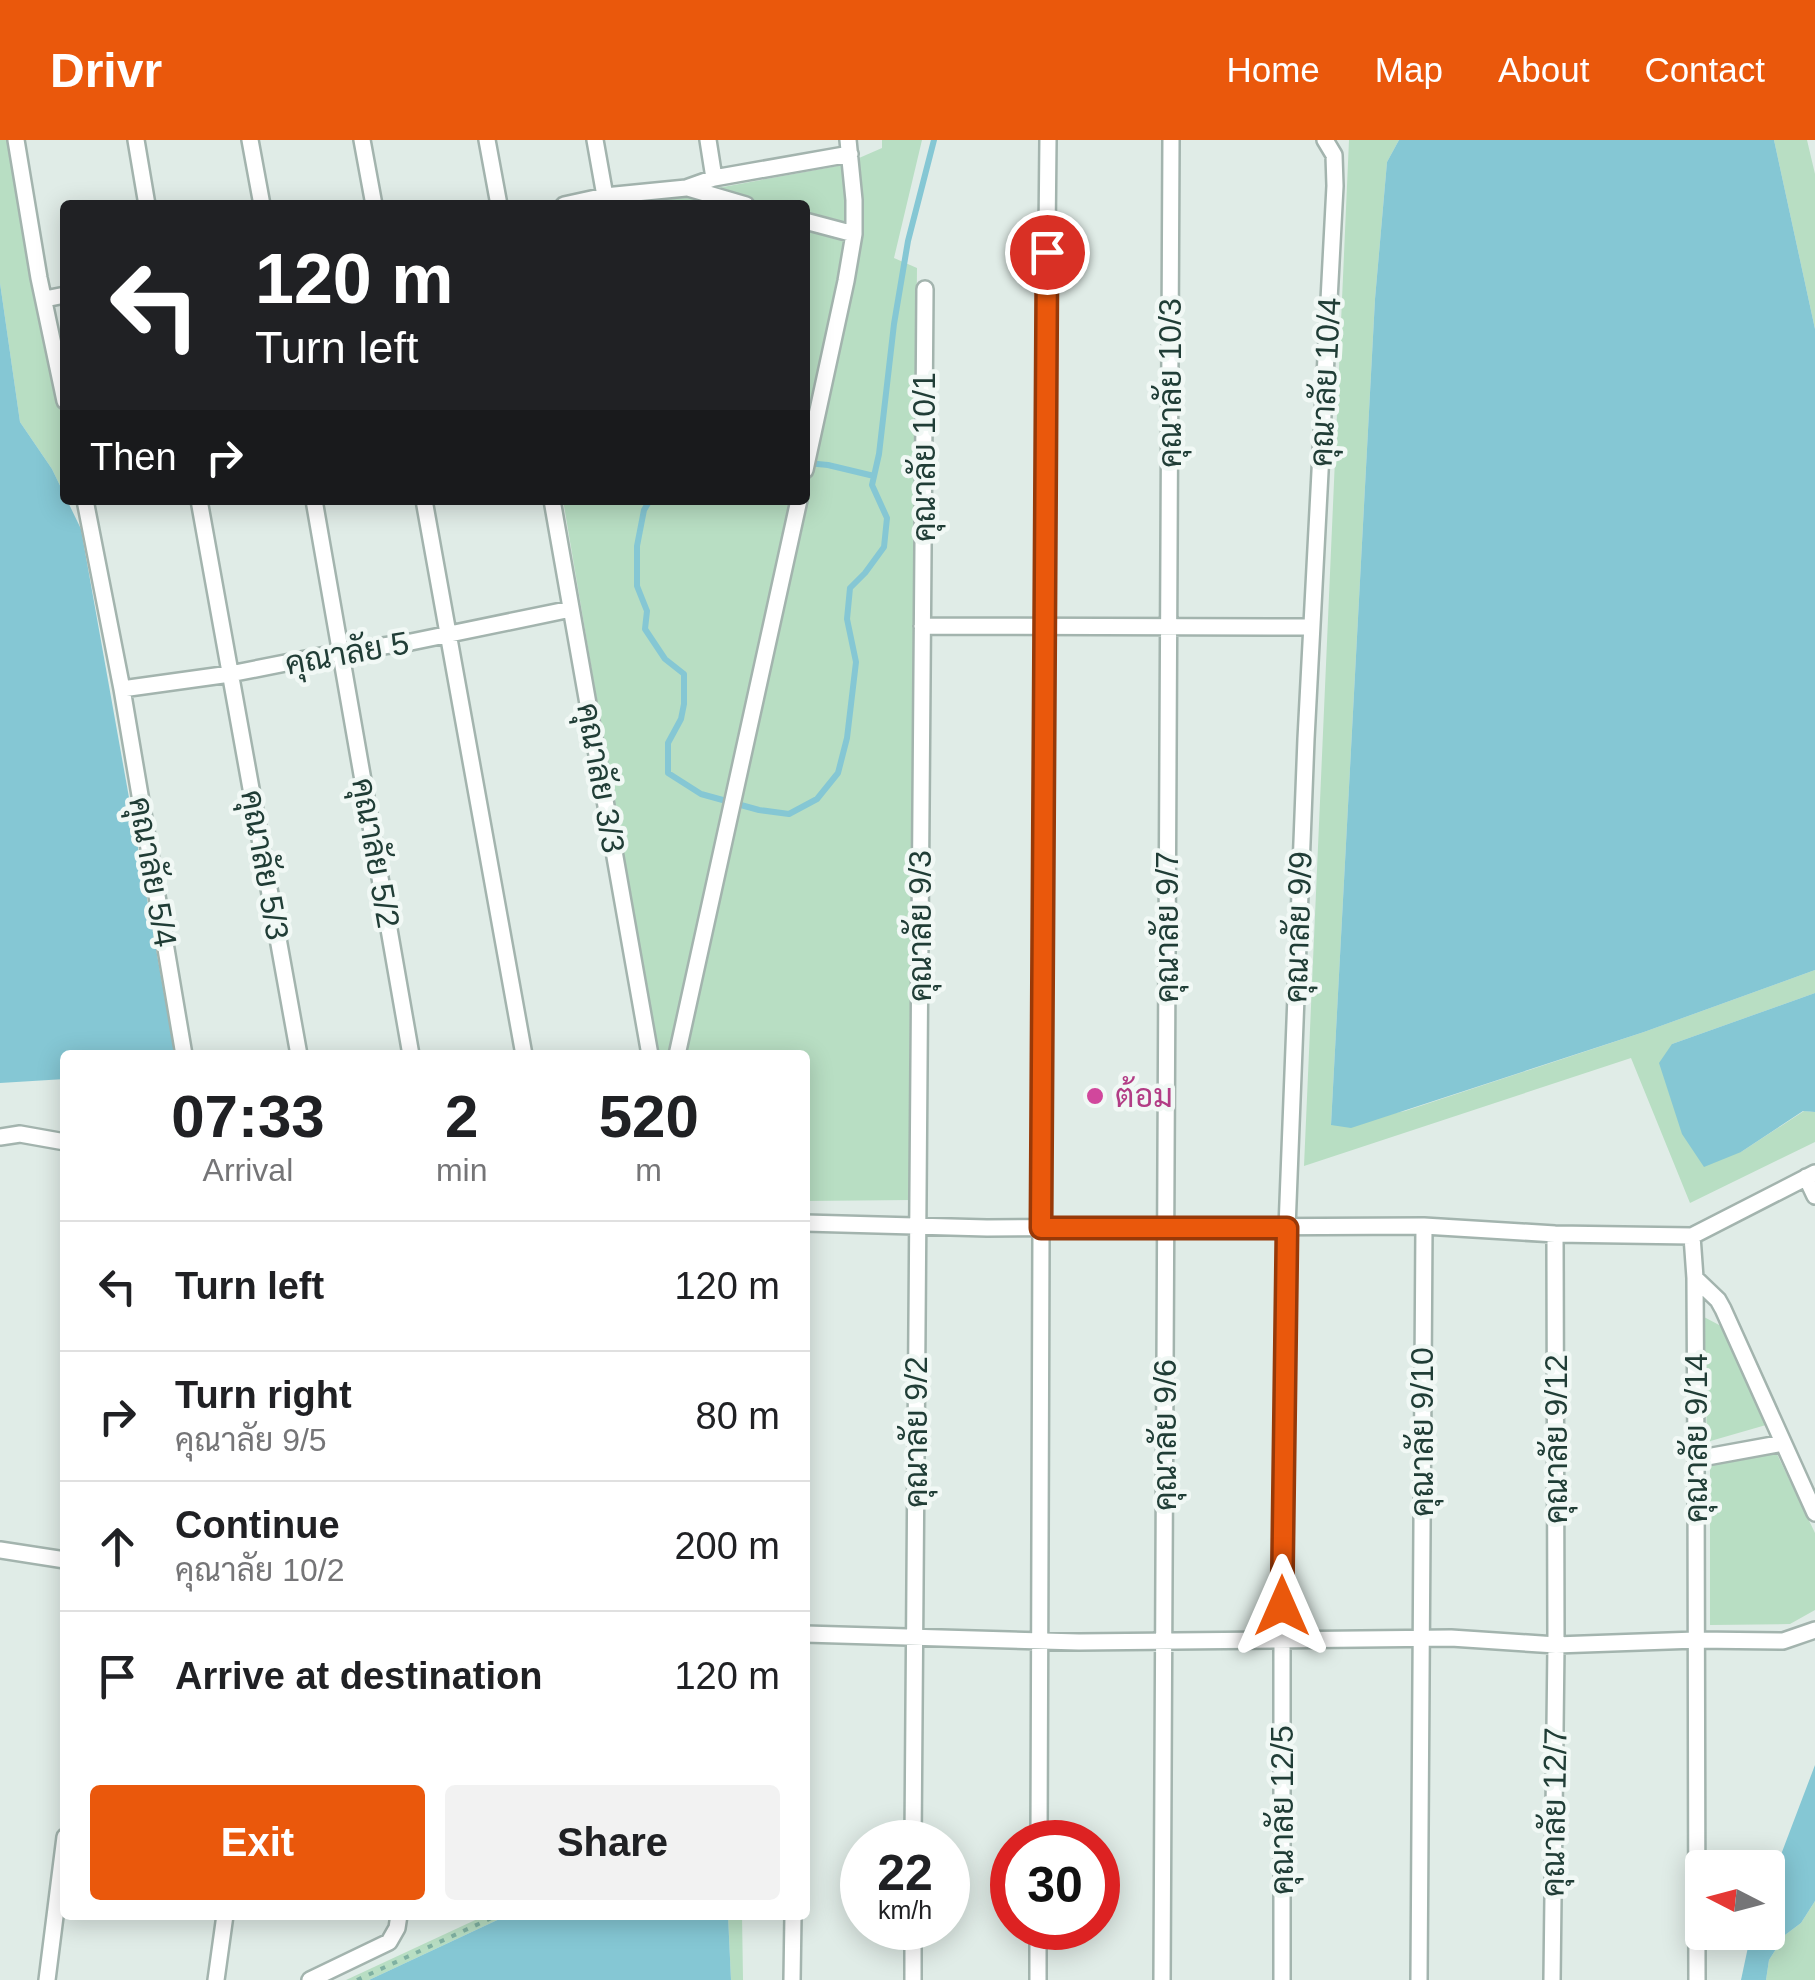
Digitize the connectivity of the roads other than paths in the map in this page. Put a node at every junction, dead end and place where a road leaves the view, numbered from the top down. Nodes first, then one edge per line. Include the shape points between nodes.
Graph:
1 (16, 140) edge
2 (136, 140) edge
3 (250, 140) edge
4 (362, 140) edge
5 (487, 140) edge
6 (595, 140) edge
7 (708, 140) edge
8 (1048, 140) edge
9 (1170, 140) edge
10 (1324, 140) edge
11 (849, 147) edge
12 (714, 178) junction
13 (686, 188) junction
14 (605, 196) junction
15 (146, 200) edge
16 (261, 200) edge
17 (373, 200) edge
18 (498, 200) edge
19 (587, 200) edge
20 (728, 200) edge
21 (810, 222) edge
22 (854, 234) junction
23 (925, 289) dead end
24 (60, 296) edge
25 (45, 299) junction
26 (60, 376) edge
27 (810, 447) edge
28 (85, 505) edge
29 (200, 505) edge
30 (315, 505) edge
31 (425, 505) edge
32 (553, 505) edge
33 (797, 505) edge
34 (571, 609) junction
35 (922, 626) junction
36 (1043, 626) junction
37 (1168, 627) junction
38 (1312, 627) junction
39 (447, 634) junction
40 (341, 652) junction
41 (230, 674) junction
42 (122, 689) junction
43 (183, 1050) edge
44 (298, 1050) edge
45 (410, 1050) edge
46 (523, 1050) edge
47 (649, 1050) edge
48 (679, 1050) edge
49 (0, 1136) edge
50 (60, 1141) edge
51 (1811, 1175) edge
52 (1815, 1196) edge
53 (810, 1223) edge
54 (918, 1226) junction
55 (1424, 1226) junction
56 (1041, 1228) junction
57 (1166, 1228) junction
58 (1287, 1228) junction
59 (1555, 1234) junction
60 (1692, 1236) junction
61 (1694, 1278) junction
62 (1783, 1443) junction
63 (1696, 1459) junction
64 (1815, 1513) edge
65 (0, 1550) edge
66 (60, 1559) edge
67 (1815, 1630) edge
68 (810, 1634) edge
69 (914, 1637) junction
70 (1421, 1638) junction
71 (1040, 1640) junction
72 (1282, 1640) junction
73 (1696, 1640) junction
74 (1164, 1641) junction
75 (1556, 1644) junction
76 (913, 1820) edge
77 (1039, 1820) edge
78 (60, 1875) edge
79 (224, 1920) edge
80 (399, 1920) edge
81 (793, 1920) edge
82 (913, 1950) edge
83 (1038, 1950) edge
84 (46, 1980) edge
85 (216, 1980) edge
86 (310, 1980) edge
87 (792, 1980) edge
88 (912, 1980) edge
89 (1038, 1980) edge
90 (1162, 1980) edge
91 (1282, 1980) edge
92 (1419, 1980) edge
93 (1552, 1980) edge
94 (1697, 1980) edge

1 - 25 street
2 - 15 street
3 - 16 street
4 - 17 street
5 - 18 street
6 - 14 street
7 - 12 street
8 - 36 street
9 - 37 street, คุณาลัย 10/3
10 - 38 street, คุณาลัย 10/4 via 1334,156 1335,186
11 - 12 street
11 - 22 street
12 - 13 street
13 - 14 street
13 - 20 street
14 - 19 street
21 - 22 street
22 - 27 street
23 - 35 street, คุณาลัย 10/1
24 - 25 street
25 - 26 street
28 - 42 street, คุณาลัย 5/4
29 - 41 street, คุณาลัย 5/3
30 - 40 street, คุณาลัย 5/2
31 - 39 street
32 - 34 street, คุณาลัย 3/3
33 - 48 street
34 - 39 street, คุณาลัย 5
34 - 47 street, คุณาลัย 3/3
35 - 36 street
35 - 54 street, คุณาลัย 9/3
36 - 37 street
36 - 56 street
37 - 38 street
37 - 57 street, คุณาลัย 9/7
38 - 58 street, คุณาลัย 9/9
39 - 40 street, คุณาลัย 5
39 - 46 street
40 - 41 street, คุณาลัย 5
40 - 45 street, คุณาลัย 5/2
41 - 42 street, คุณาลัย 5
41 - 44 street, คุณาลัย 5/3
42 - 43 street, คุณาลัย 5/4
49 - 50 street
51 - 52 street
51 - 60 street
53 - 54 street
54 - 56 street
54 - 69 street, คุณาลัย 9/2
55 - 58 street
55 - 59 street
55 - 70 street, คุณาลัย 9/10
56 - 57 street
56 - 71 street
57 - 58 street
57 - 74 street, คุณาลัย 9/6
58 - 72 street, คุณาลัย 9/9
59 - 60 street
59 - 75 street, คุณาลัย 9/12
60 - 61 street, คุณาลัย 9/14
61 - 62 street via 1718,1300
61 - 63 street, คุณาลัย 9/14
62 - 63 street
62 - 64 street
63 - 73 street, คุณาลัย 9/14
65 - 66 street
67 - 73 street via 1783,1641
68 - 69 street
69 - 71 street
69 - 76 street, คุณาลัย 9/2
70 - 72 street
70 - 75 street
70 - 92 street, คุณาลัย 9/10
71 - 74 street
71 - 77 street
72 - 74 street
72 - 91 street, คุณาลัย 12/5
73 - 75 street
73 - 94 street, คุณาลัย 9/14
74 - 90 street, คุณาลัย 9/6
75 - 93 street, คุณาลัย 12/7
78 - 84 street
79 - 85 street
80 - 86 street via 389,1942
81 - 87 street
82 - 88 street
83 - 89 street

